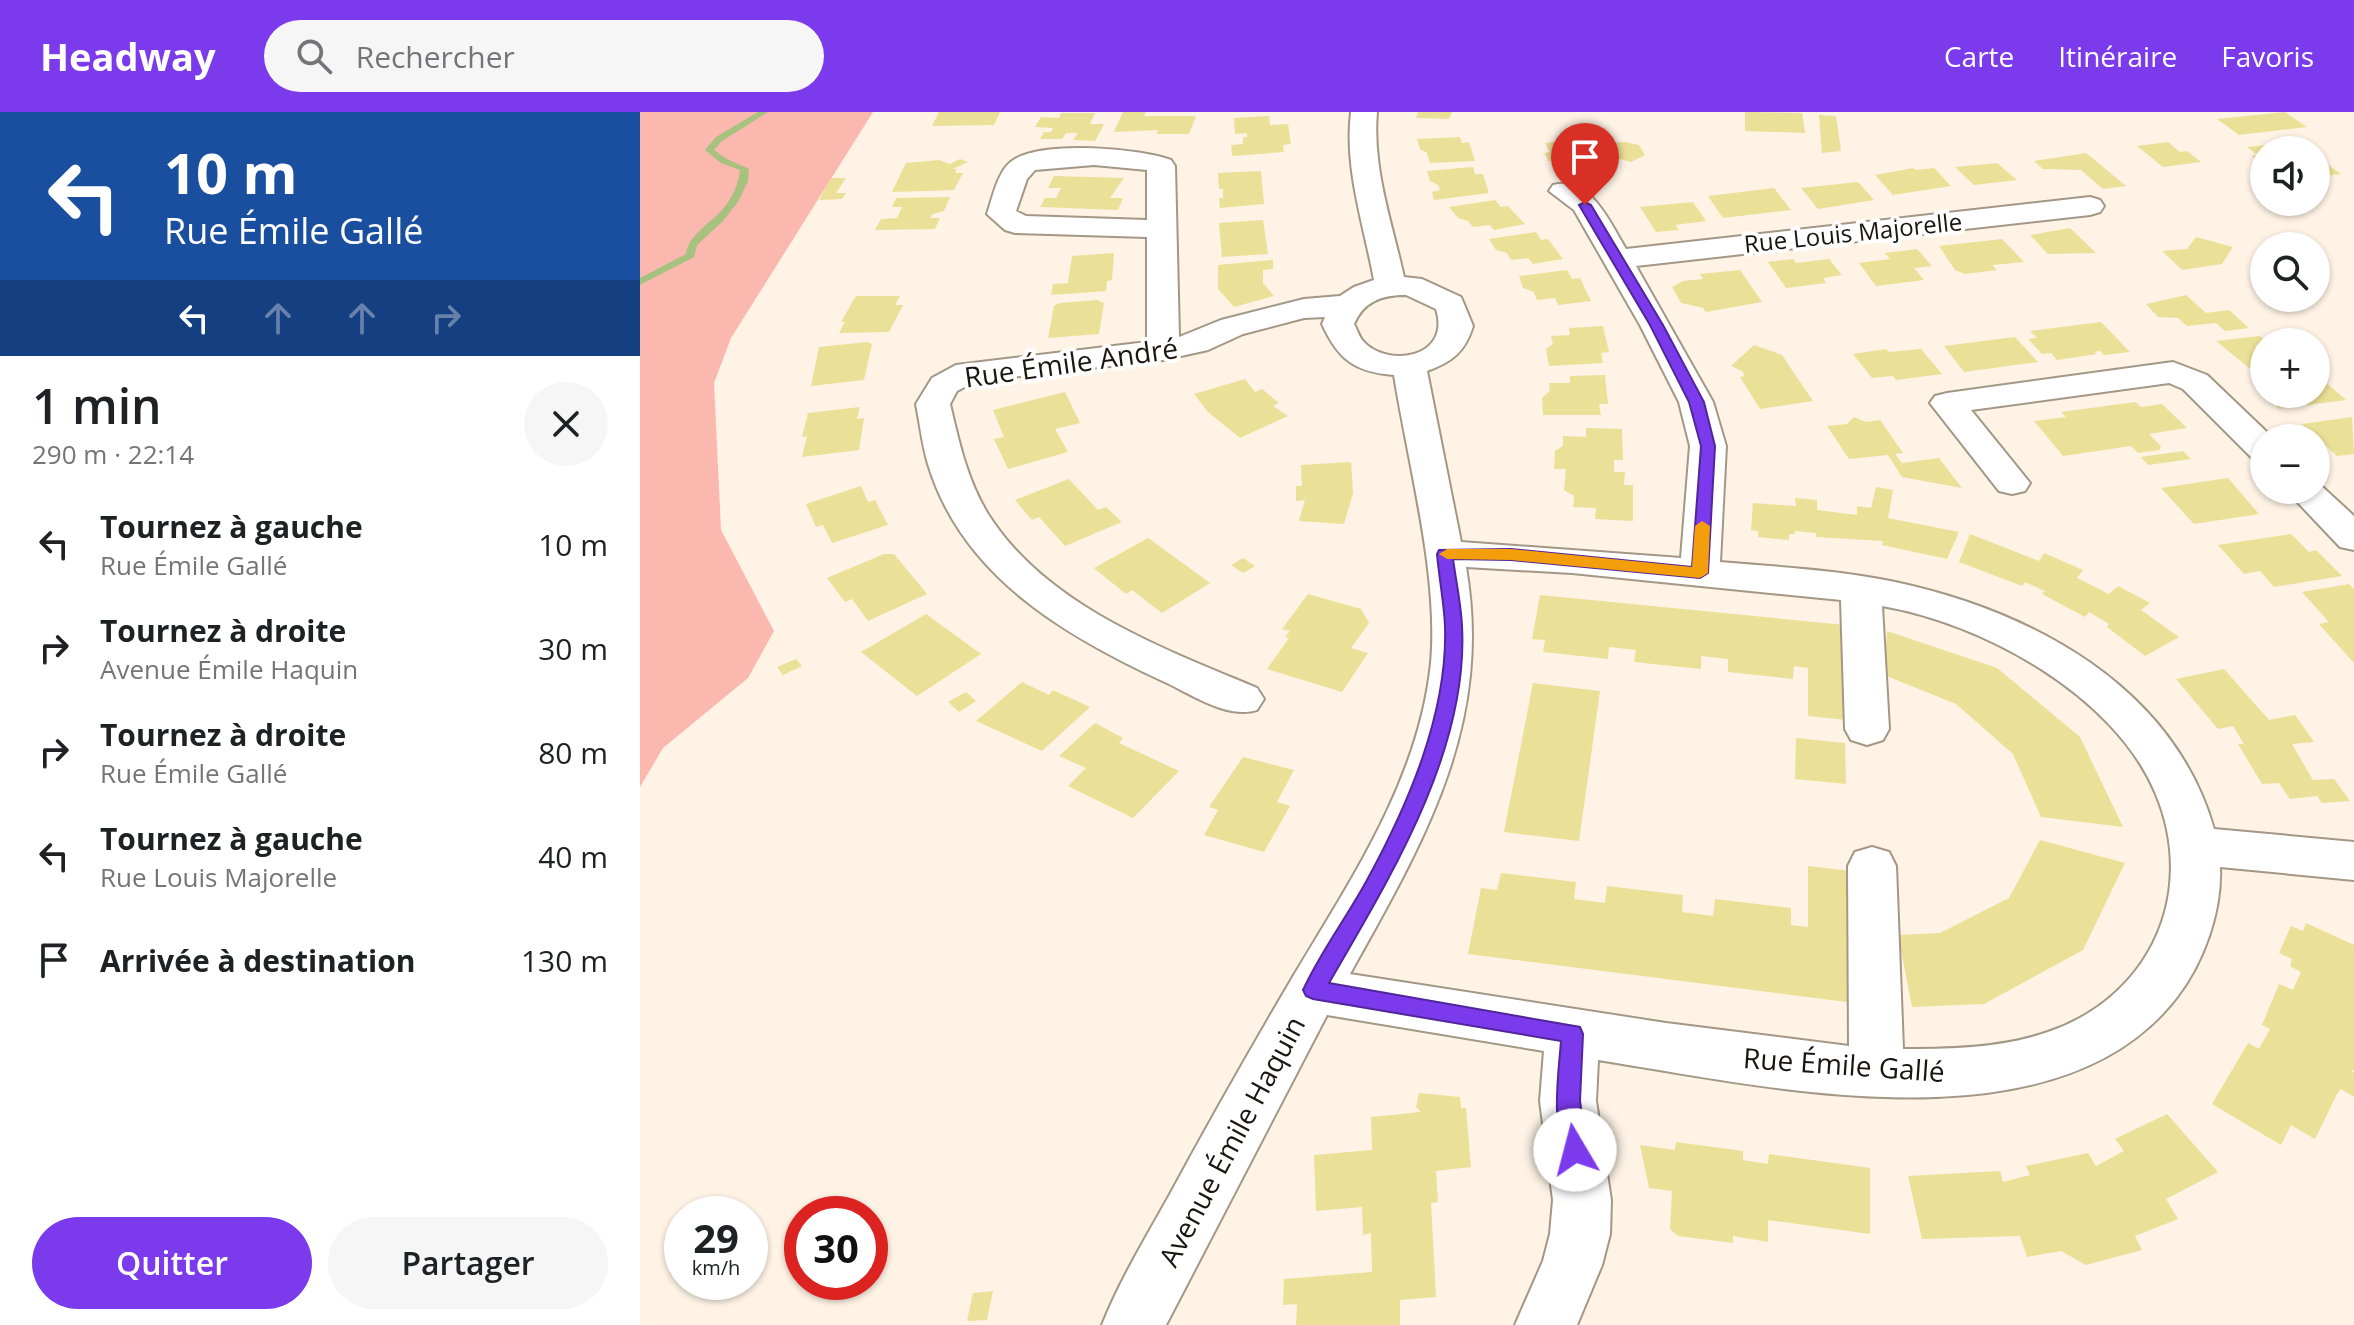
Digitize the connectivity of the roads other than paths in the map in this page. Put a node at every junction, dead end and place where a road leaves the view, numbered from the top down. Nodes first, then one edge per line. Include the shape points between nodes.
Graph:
1 (1364, 112) edge
2 (1563, 191) dead end
3 (2090, 206) dead end
4 (1162, 229) junction
5 (1617, 259) junction
6 (1391, 286) junction
7 (1344, 320) junction
8 (1180, 347) junction
9 (1409, 365) junction
10 (2250, 435) edge
11 (2012, 483) dead end
12 (2319, 504) edge
13 (2354, 538) edge
14 (1445, 554) junction
15 (1700, 573) junction
16 (1861, 589) junction
17 (1242, 699) dead end
18 (1867, 729) dead end
19 (2197, 846) junction
20 (2354, 861) edge
21 (1872, 866) dead end
22 (1313, 990) junction
23 (1572, 1034) junction
24 (1877, 1071) junction
25 (1133, 1325) edge
26 (1546, 1325) edge

1 - 6 street via 1363,149
2 - 5 street via 1585,205
3 - 5 street, Rue Louis Majorelle
4 - 4 street via 1161,166 1141,160 1049,159 1025,164 1001,214 1015,224
4 - 8 street
5 - 15 street via 1683,373 1704,425 1708,446
6 - 7 street via 1358,295
6 - 9 street via 1411,286 1439,297 1458,319 1458,333 1447,349
7 - 8 street, Rue Émile André via 1238,345
7 - 9 street via 1346,345 1359,356 1378,364
8 - 17 street, Rue Émile André via 968,372 937,394 936,431 954,489 1022,580 1097,634
9 - 14 street, Avenue Émile Haquin
10 - 11 street via 2195,382 2173,372 1947,403
12 - 13 street
14 - 15 street, Rue Émile Gallé
14 - 22 street, Avenue Émile Haquin via 1453,628 1440,726 1400,835
15 - 16 street, Rue Émile Gallé
16 - 18 street
16 - 19 street, Rue Émile Gallé via 1984,620 2098,689 2166,769 2182,797
19 - 20 street
19 - 24 street, Rue Émile Gallé via 2188,922 2169,969 2101,1033 2052,1056 2003,1068
21 - 24 street
22 - 23 street, Rue Émile Gallé
22 - 25 street, Avenue Émile Haquin
23 - 24 street, Rue Émile Gallé
23 - 26 street via 1568,1101 1582,1200 1580,1234

